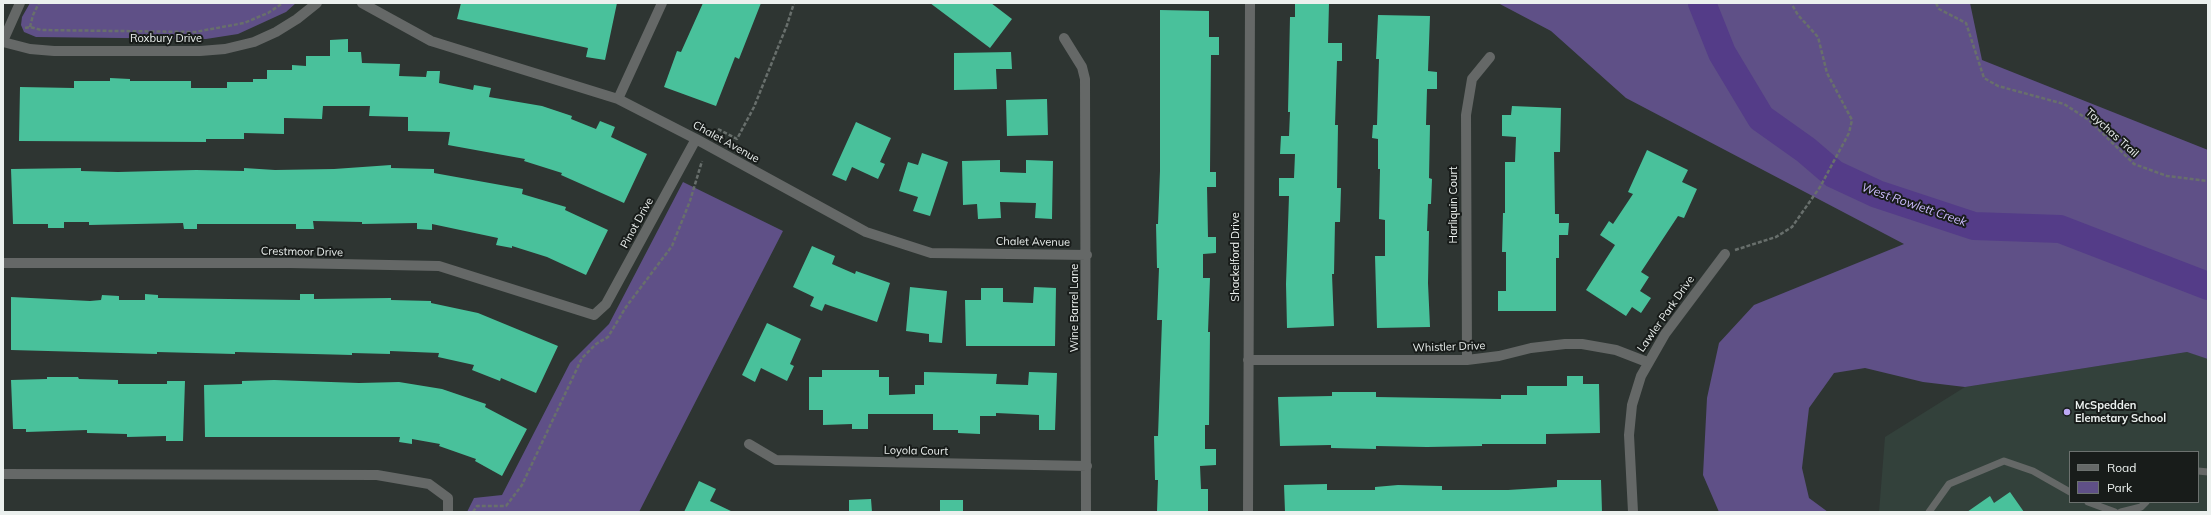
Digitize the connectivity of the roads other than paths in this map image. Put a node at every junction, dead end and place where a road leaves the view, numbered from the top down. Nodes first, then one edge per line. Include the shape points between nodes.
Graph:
1 (20, 3) edge
2 (317, 3) edge
3 (362, 3) edge
4 (662, 3) edge
5 (1250, 3) edge
6 (1064, 38) dead end
7 (3, 41) edge
8 (1490, 57) dead end
9 (618, 99) junction
10 (696, 139) junction
11 (1725, 254) road end
12 (1087, 255) junction
13 (3, 263) edge
14 (594, 315) joint
15 (1248, 360) junction
16 (1467, 360) junction
17 (1647, 362) junction
18 (749, 444) dead end
19 (1086, 466) junction
20 (3, 474) edge
21 (2069, 491) edge
22 (2091, 503) edge
23 (2145, 503) edge
24 (448, 512) edge
25 (1086, 512) edge
26 (1248, 512) edge
27 (1633, 512) edge
28 (1929, 512) edge
29 (2115, 512) edge
30 (2121, 512) edge

1 - 7 street
2 - 7 street, Roxbury Drive via 297,19 267,36 218,50 54,51 30,49
3 - 9 street, Chalet Avenue via 431,41
4 - 9 street
5 - 15 street, Shackelford Drive
6 - 12 street, Wine Barrel Lane via 1082,67 1085,79
8 - 16 street, Harliquin Court via 1472,79 1466,115
9 - 10 street, Chalet Avenue
10 - 12 street, Chalet Avenue via 866,232 931,253
10 - 14 street, Pinot Drive via 606,304
11 - 17 street, Lawler Park Drive
12 - 19 street, Wine Barrel Lane
13 - 14 street, Crestmoor Drive via 439,266
15 - 16 street, Whistler Drive
15 - 26 street, Shackelford Drive
16 - 17 street, Whistler Drive via 1531,348 1582,344 1616,350
17 - 27 street, Lawler Park Drive via 1636,390 1630,420
18 - 19 street, Loyola Court via 776,460
19 - 25 street, Wine Barrel Lane
20 - 24 street via 376,475 429,484 448,498
21 - 28 lane via 2033,471 2004,461 1949,484
22 - 29 lane
23 - 30 lane via 2141,507

